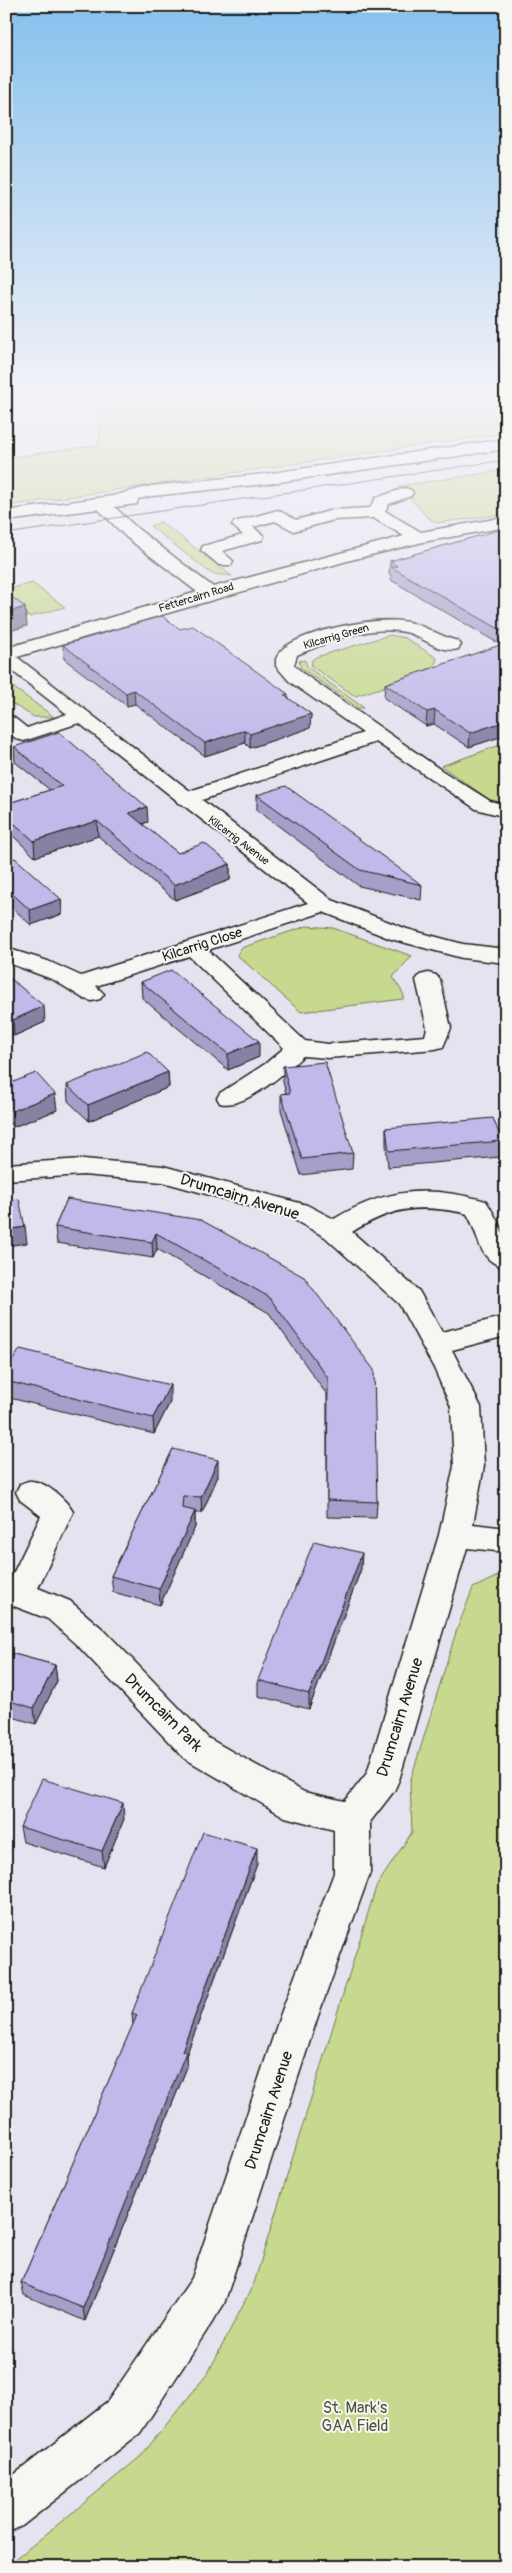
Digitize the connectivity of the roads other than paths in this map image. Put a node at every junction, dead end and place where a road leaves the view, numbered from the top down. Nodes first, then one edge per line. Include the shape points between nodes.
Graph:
1 (118, 516) edge
2 (274, 516) edge
3 (280, 516) edge
4 (329, 516) edge
5 (381, 516) edge
6 (506, 522) edge
7 (417, 537) junction
8 (226, 561) dead end
9 (209, 593) junction
10 (452, 645) dead end
11 (6, 656) edge
12 (81, 716) junction
13 (6, 721) edge
14 (378, 735) junction
15 (185, 799) junction
16 (506, 811) edge
17 (324, 905) junction
18 (192, 947) junction
19 (6, 955) edge
20 (506, 956) edge
21 (428, 980) dead end
22 (298, 1048) junction
23 (229, 1098) dead end
24 (6, 1172) edge
25 (334, 1231) junction
26 (506, 1259) edge
27 (506, 1326) edge
28 (435, 1344) junction
29 (31, 1492) dead end
30 (455, 1535) junction
31 (506, 1540) edge
32 (13, 1591) edge
33 (352, 1818) junction
34 (6, 2510) edge

1 - 9 street via 132,533
2 - 8 street via 240,525 256,536 209,550
3 - 4 street via 294,526
5 - 7 street
6 - 7 street, Fettercairn Road
7 - 9 street, Fettercairn Road
9 - 11 street, Fettercairn Road
10 - 14 street, Kilcarrig Green via 442,644 408,627 370,625 290,652 285,666 296,677
11 - 12 street, Kilcarrig Avenue
12 - 13 street via 24,735
12 - 15 street, Kilcarrig Avenue
14 - 15 street
14 - 16 street, Kilcarrig Green via 483,805
15 - 17 street, Kilcarrig Avenue
17 - 18 street, Kilcarrig Close
17 - 20 street, Kilcarrig Avenue via 399,934 462,951
18 - 19 street, Kilcarrig Close via 86,989 50,969
18 - 22 street
21 - 22 street via 439,1028 435,1042 328,1051
22 - 23 street via 274,1069
24 - 25 street, Drumcairn Avenue via 83,1167 163,1174 298,1212
25 - 26 street via 373,1208 406,1199 448,1200 477,1207 489,1228 494,1250
25 - 28 street, Drumcairn Avenue via 409,1298
27 - 28 street
28 - 30 street, Drumcairn Avenue via 466,1407 469,1466
29 - 32 street, Drumcairn Park via 58,1512
30 - 31 street
30 - 33 street, Drumcairn Avenue via 382,1780
32 - 33 street, Drumcairn Park via 59,1610 196,1748 297,1806
33 - 34 street, Drumcairn Avenue via 352,1873 299,2016 209,2290 124,2417

